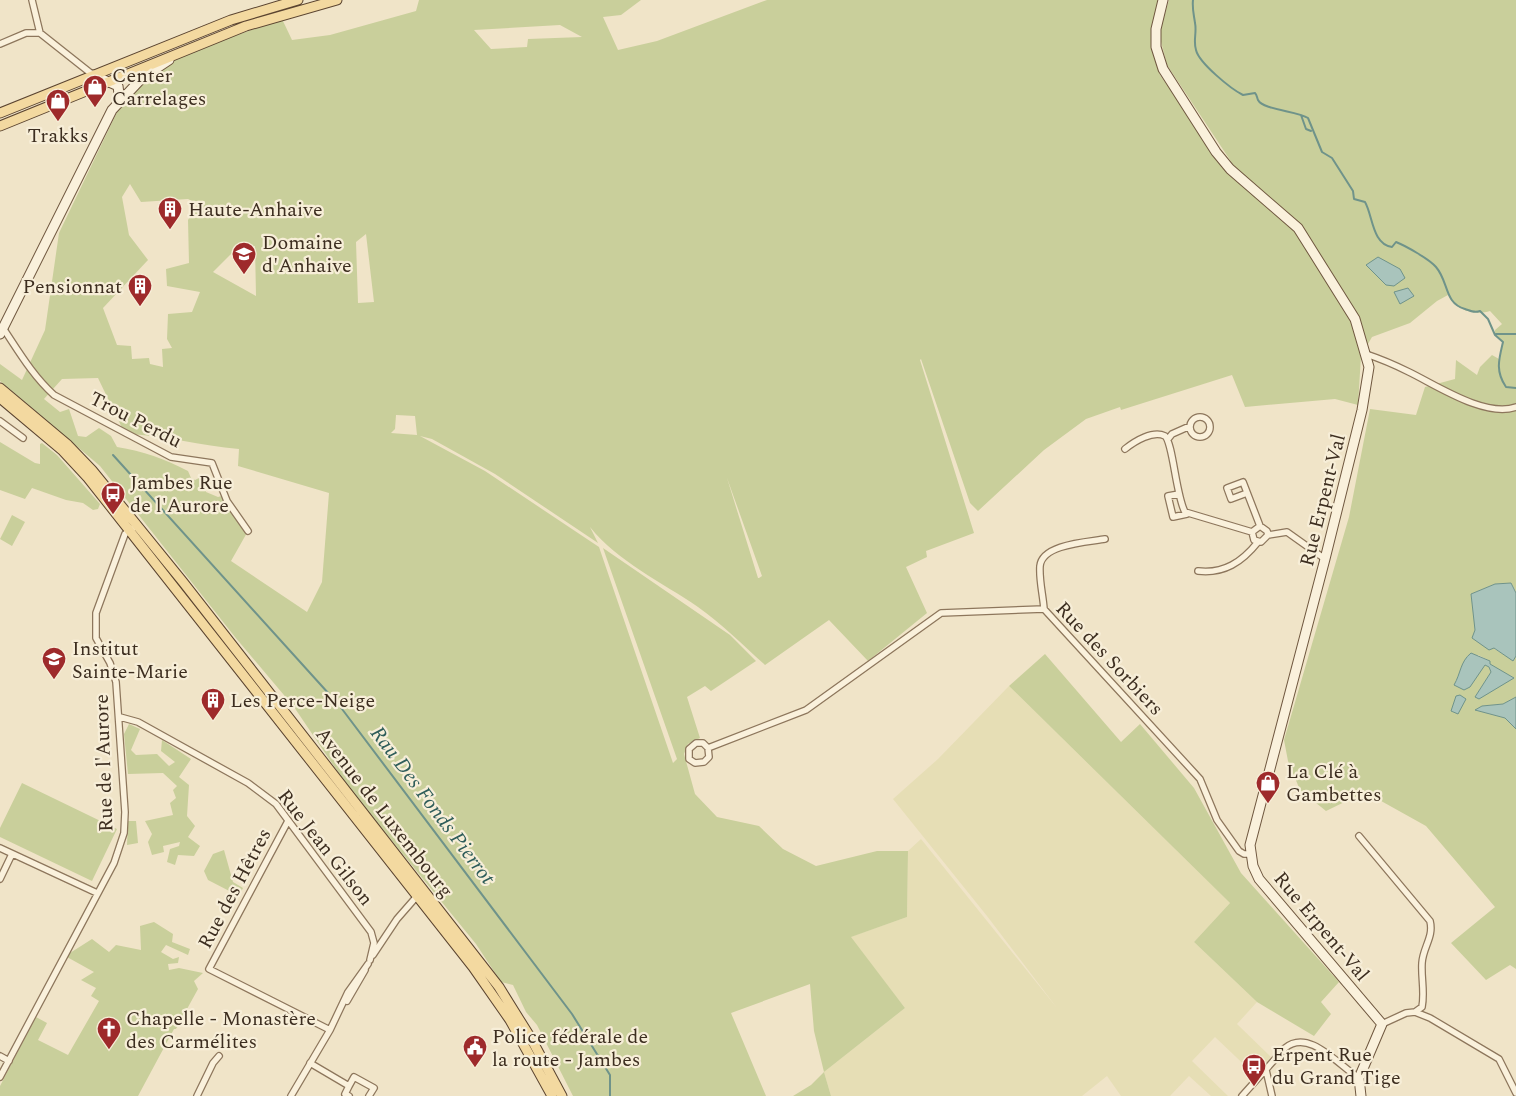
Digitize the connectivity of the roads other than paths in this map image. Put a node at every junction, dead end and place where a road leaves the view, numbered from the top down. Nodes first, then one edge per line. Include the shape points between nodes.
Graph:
1 (32, 0) edge
2 (298, 0) edge
3 (337, 0) edge
4 (1163, 0) edge
5 (316, 2) edge
6 (40, 33) junction
7 (0, 44) edge
8 (180, 52) junction
9 (93, 75) junction
10 (110, 80) junction
11 (120, 102) junction
12 (112, 110) junction
13 (0, 113) edge
14 (0, 126) edge
15 (2, 331) edge
16 (1366, 354) junction
17 (0, 388) edge
18 (0, 398) edge
19 (1516, 407) edge
20 (0, 421) edge
21 (1190, 426) dead end
22 (23, 438) dead end
23 (1168, 439) junction
24 (1125, 448) dead end
25 (1247, 493) dead end
26 (1179, 494) junction
27 (1187, 514) junction
28 (1260, 526) junction
29 (133, 527) junction
30 (248, 531) dead end
31 (1252, 532) junction
32 (1268, 535) junction
33 (1105, 539) dead end
34 (1258, 542) junction
35 (1325, 559) junction
36 (1198, 571) dead end
37 (1044, 609) junction
38 (120, 717) junction
39 (708, 748) dead end
40 (288, 821) junction
41 (1359, 836) dead end
42 (0, 848) edge
43 (12, 854) junction
44 (1250, 854) junction
45 (0, 879) edge
46 (97, 893) junction
47 (420, 893) junction
48 (369, 962) junction
49 (1415, 1012) junction
50 (1382, 1024) junction
51 (330, 1030) junction
52 (0, 1056) edge
53 (220, 1056) dead end
54 (9, 1061) junction
55 (310, 1063) junction
56 (1266, 1070) junction
57 (0, 1077) edge
58 (1359, 1078) junction
59 (349, 1086) junction
60 (1516, 1093) edge
61 (197, 1096) edge
62 (291, 1096) edge
63 (349, 1096) edge
64 (370, 1096) edge
65 (552, 1096) edge
66 (562, 1096) edge
67 (1242, 1096) edge
68 (1272, 1096) edge
69 (1361, 1096) edge

1 - 6 street
2 - 9 main road via 231,20
3 - 5 main road
4 - 16 street, Rue Erpent-Val via 1156,29 1156,47 1163,69 1230,169 1298,228 1355,319
5 - 8 main road
6 - 7 street via 26,33
6 - 9 street
8 - 10 main road
8 - 11 street via 142,78
9 - 10 street
9 - 13 main road
10 - 11 street via 118,86
10 - 12 street via 115,99
10 - 14 main road
11 - 12 street
12 - 15 street
15 - 30 street, Trou Perdu via 54,395 171,457 212,463 228,501
16 - 19 street via 1483,406 1501,410
16 - 35 street, Rue Erpent-Val via 1368,380 1362,410
17 - 29 main road, Avenue de Luxembourg via 68,445 92,470
18 - 29 main road, Avenue de Luxembourg via 62,450
20 - 22 street
21 - 23 street
23 - 24 street via 1160,433 1154,434
23 - 26 street
25 - 28 street
26 - 27 street
26 - 27 street via 1168,496 1173,517
27 - 31 street
28 - 31 street
28 - 32 street via 1267,530
29 - 38 street, Rue de l'Aurore via 125,534 95,623 96,638 116,682
29 - 47 main road, Avenue de Luxembourg
31 - 34 street
32 - 34 street via 1265,541
32 - 35 street via 1286,532
33 - 37 street via 1054,548 1046,554 1040,564
34 - 36 street via 1231,566 1213,573
35 - 44 street, Rue Erpent-Val via 1253,828
37 - 39 street, Rue des Sorbiers via 941,613 806,710
37 - 44 street, Rue des Sorbiers via 1200,779 1217,820 1239,851
38 - 40 street, Rue Jean Gilson via 138,722 248,783 276,804
38 - 46 street, Rue de l'Aurore via 124,832 114,863
40 - 48 street, Rue Jean Gilson via 371,932 374,943
40 - 51 street, Rue des Hêtres via 209,969
41 - 49 street via 1430,920 1430,936 1422,963 1424,999 1422,1007
42 - 43 street
43 - 45 street
43 - 46 street
44 - 50 street, Rue Erpent-Val via 1259,879
46 - 54 street, Rue de l'Aurore
47 - 48 street
47 - 65 main road, Avenue de Luxembourg via 492,993
47 - 66 main road, Avenue de Luxembourg via 499,987
48 - 51 street
49 - 50 street via 1398,1015
49 - 60 street via 1498,1059
50 - 58 street
51 - 55 street
52 - 54 street
53 - 61 street via 213,1063
54 - 57 street, Rue de l'Aurore
55 - 59 street
55 - 62 street
56 - 58 street via 1292,1042 1301,1041 1316,1047
56 - 67 street
56 - 68 street
58 - 69 street
59 - 63 street via 345,1094
59 - 64 street via 354,1077 374,1088

